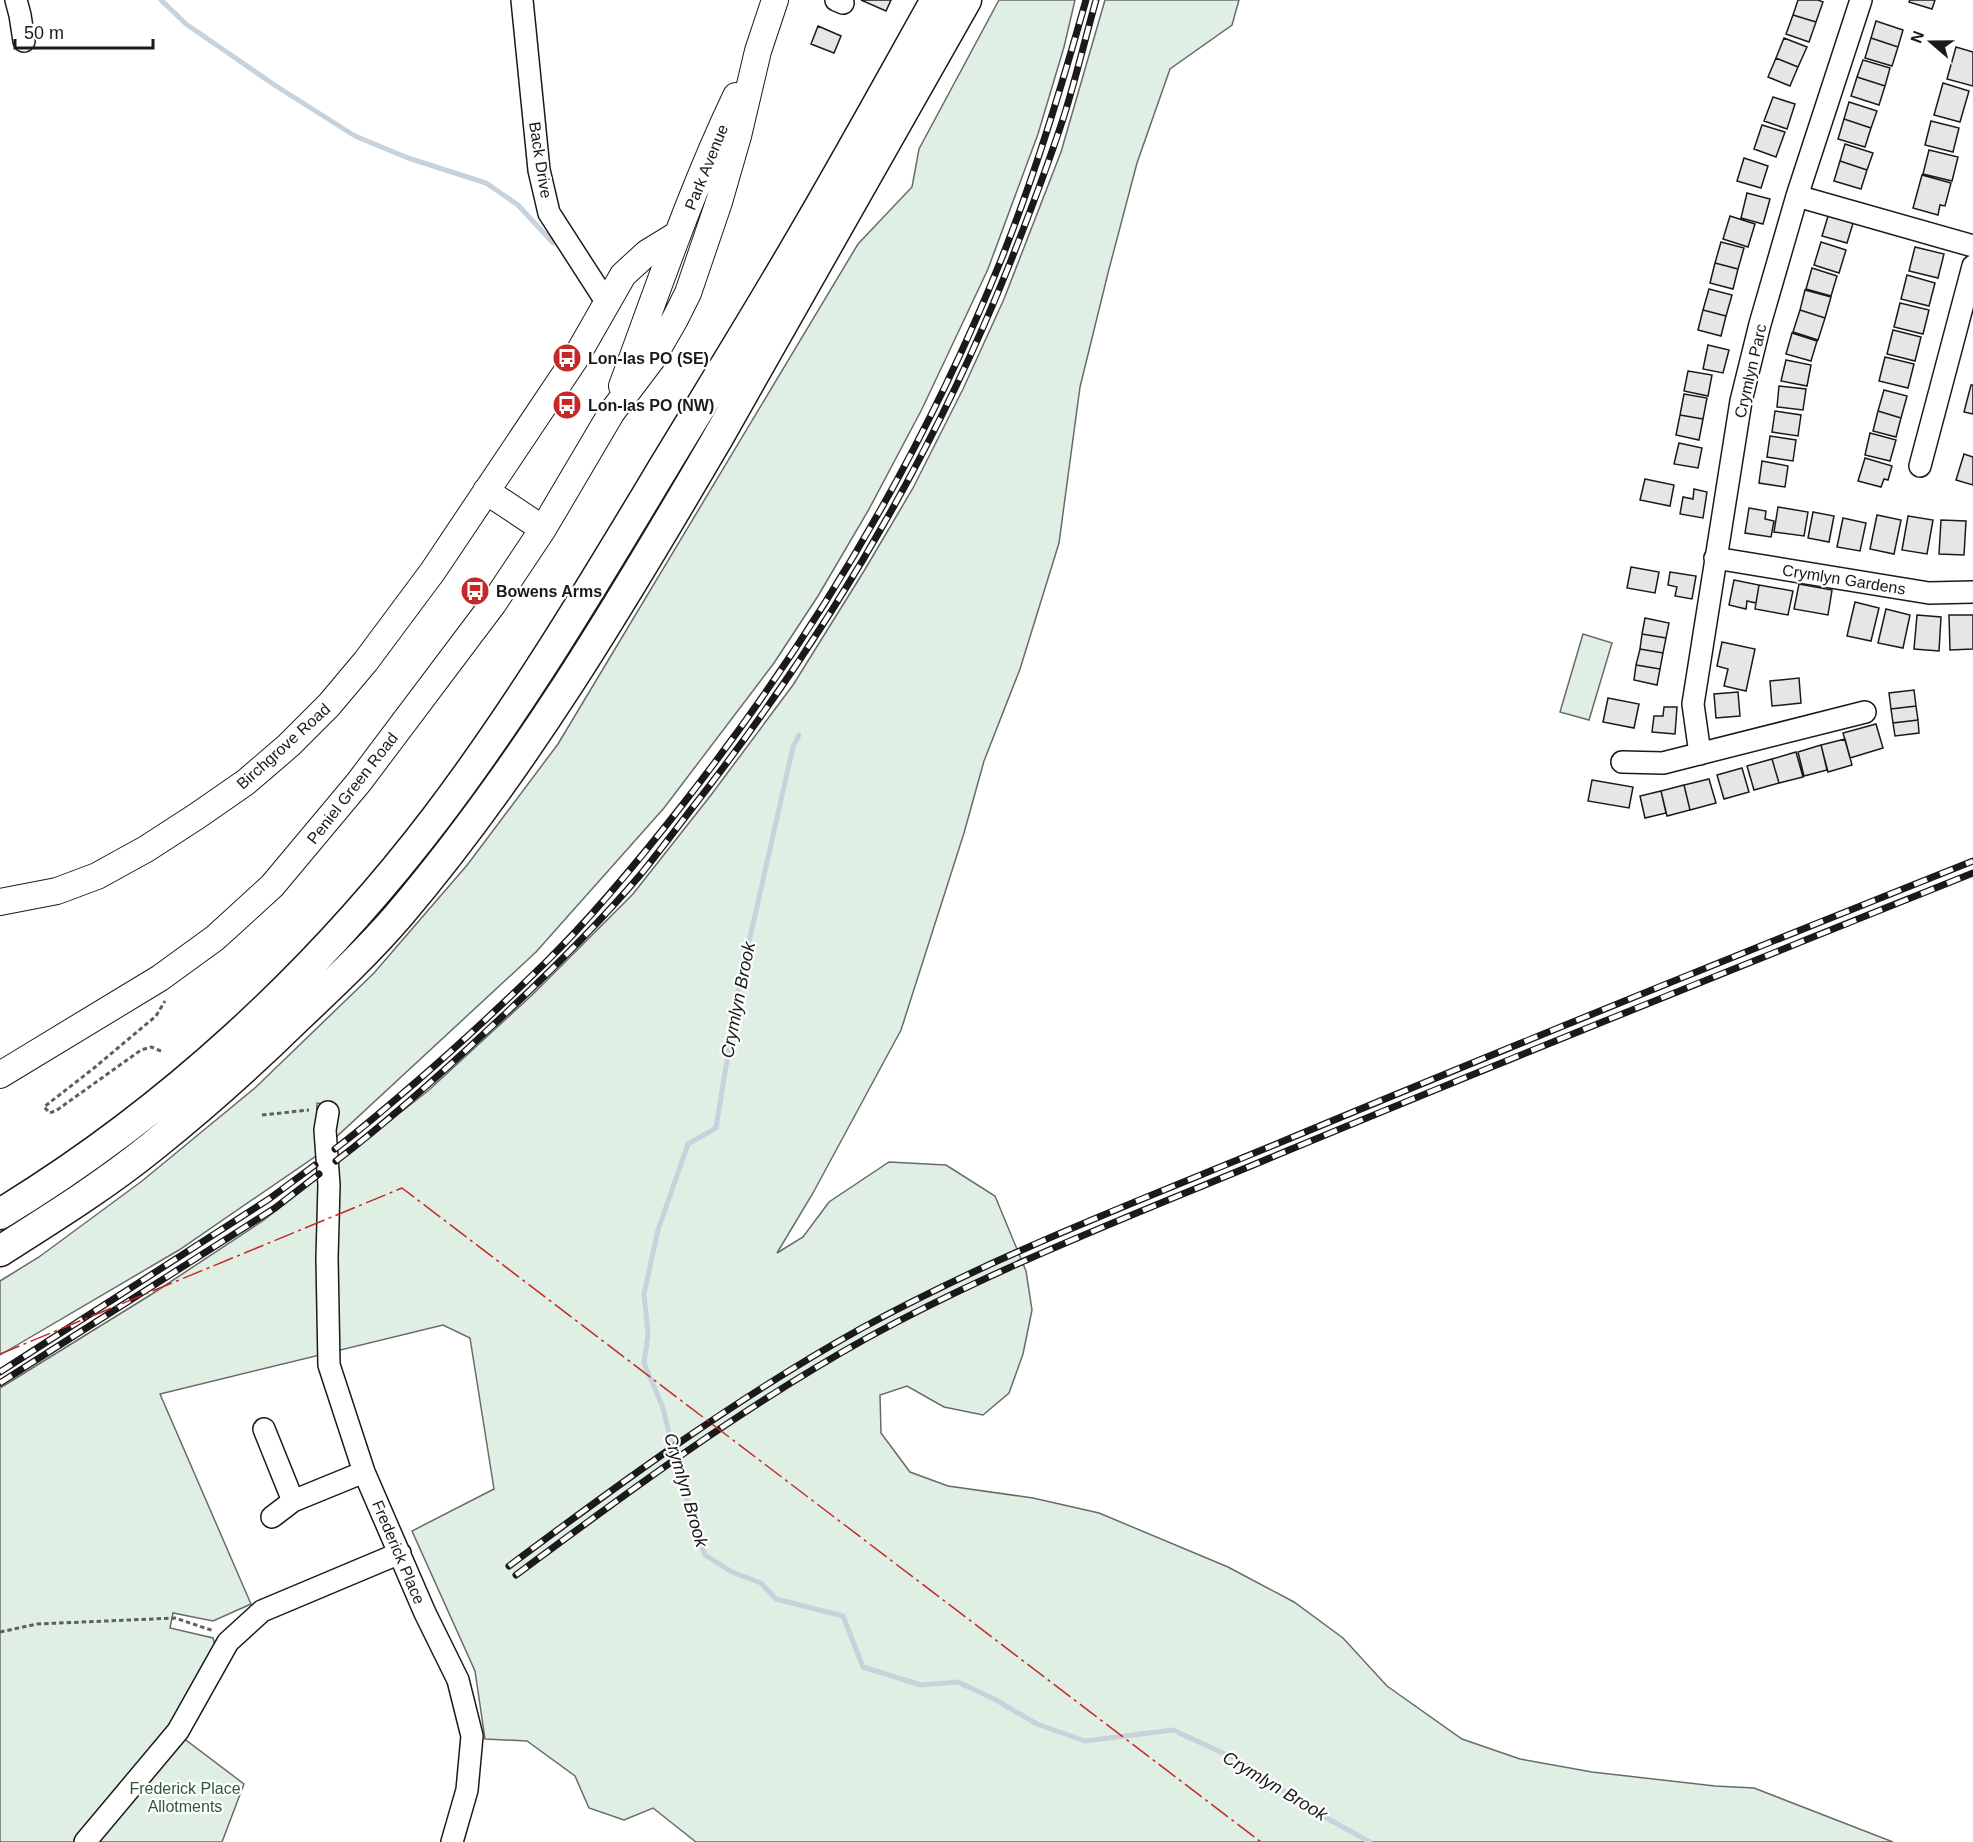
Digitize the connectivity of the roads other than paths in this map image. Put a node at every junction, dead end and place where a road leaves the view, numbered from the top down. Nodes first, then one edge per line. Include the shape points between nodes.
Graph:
1 (16, 0) edge
2 (522, 0) edge
3 (775, 0) edge
4 (936, 0) edge
5 (966, 0) edge
6 (1861, 0) edge
7 (24, 41) dead end
8 (758, 51) junction
9 (1797, 196) junction
10 (678, 234) junction
11 (1973, 246) edge
12 (700, 256) junction
13 (1973, 266) edge
14 (658, 285) junction
15 (607, 303) junction
16 (612, 412) junction
17 (1920, 466) dead end
18 (486, 491) junction
19 (543, 529) junction
20 (1715, 558) junction
21 (1973, 592) edge
22 (1865, 712) dead end
23 (1700, 754) junction
24 (1622, 762) dead end
25 (0, 902) edge
26 (0, 1075) edge
27 (328, 1112) road end
28 (0, 1214) edge
29 (0, 1251) edge
30 (264, 1429) dead end
31 (364, 1472) junction
32 (293, 1501) junction
33 (272, 1517) dead end
34 (400, 1553) junction
35 (85, 1842) edge
36 (452, 1842) edge

1 - 7 street
2 - 15 street, Back Drive via 539,170 549,213
3 - 8 main road, Park Avenue
4 - 28 highway via 794,251 560,639 436,818 373,896 298,977 223,1048 131,1125
5 - 29 highway via 650,554 527,747 461,838 396,918 241,1072 151,1148
6 - 9 street, Crymlyn Parc
8 - 10 main road, Park Avenue
8 - 12 main road, Park Avenue via 738,136
9 - 11 street
9 - 20 street, Crymlyn Parc via 1741,401
10 - 14 main road, Park Avenue
10 - 15 main road, Birchgrove Road via 636,262 623,275
12 - 14 main road, Birchgrove Road via 684,273
12 - 16 main road, Peniel Green Road via 675,319 652,359
13 - 17 street
14 - 15 main road, Birchgrove Road via 624,290
14 - 16 main road, Peniel Green Road
15 - 18 main road, Birchgrove Road via 576,359
16 - 19 main road, Peniel Green Road
18 - 19 main road
18 - 25 main road, Birchgrove Road via 366,661 329,705 255,774 146,849 97,876 57,891
19 - 26 main road, Peniel Green Road via 359,782 272,886 215,938 160,978
20 - 21 street, Crymlyn Gardens via 1929,593
20 - 23 street, Crymlyn Parc via 1694,704
22 - 23 street
23 - 24 street via 1663,763
27 - 31 street, Frederick Place via 325,1130 329,1185 329,1365
30 - 32 street
31 - 32 street
31 - 34 street, Frederick Place
32 - 33 street
34 - 35 street via 262,1611 228,1642 177,1731
34 - 36 street, Frederick Place via 458,1680 472,1736 467,1790

